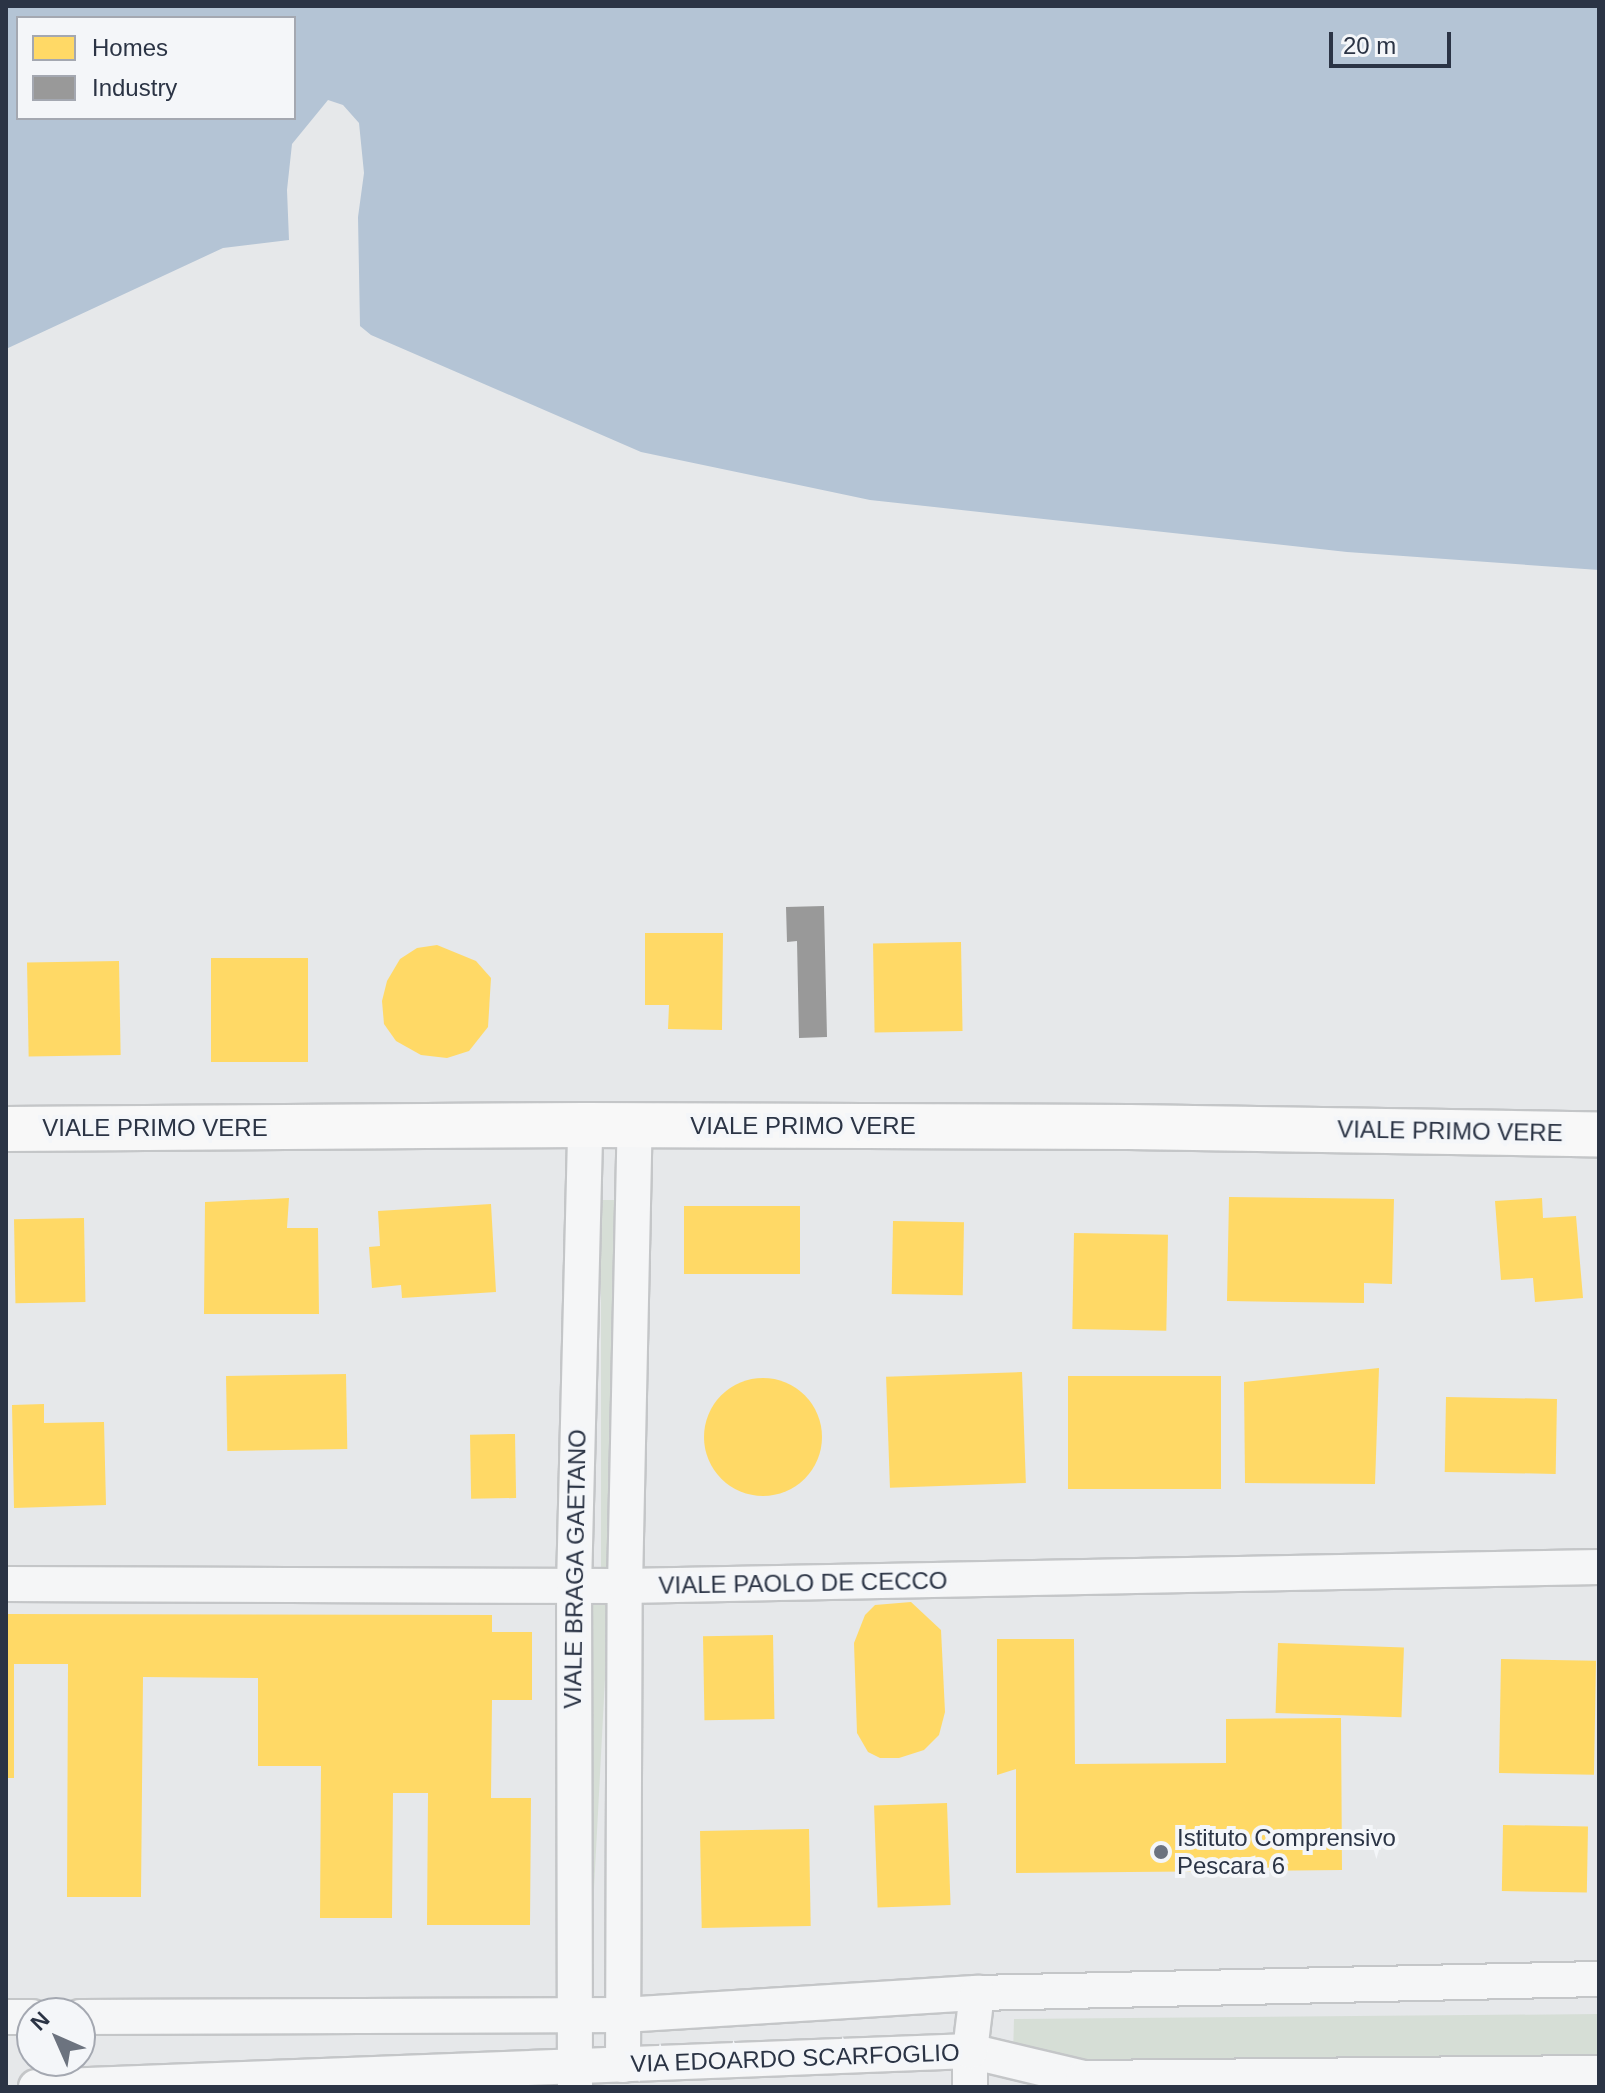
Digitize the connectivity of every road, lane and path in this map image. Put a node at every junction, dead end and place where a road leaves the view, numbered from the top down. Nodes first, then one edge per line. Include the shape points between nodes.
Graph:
1 (585, 1125) junction
2 (635, 1125) junction
3 (6, 1129) edge
4 (1599, 1134) edge
5 (1599, 1567) edge
6 (6, 1584) edge
7 (625, 1586) junction
8 (574, 1587) junction
9 (1599, 1979) edge
10 (977, 1993) junction
11 (572, 2014) junction
12 (624, 2015) junction
13 (96, 2017) edge
14 (970, 2051) junction
15 (623, 2065) junction
16 (1599, 2073) edge
17 (574, 2076) edge
18 (36, 2087) edge
19 (970, 2087) edge

1 - 2 street, VIALE PRIMO VERE
1 - 3 street, VIALE PRIMO VERE
1 - 8 street, VIALE BRAGA GAETANO
2 - 4 street, VIALE PRIMO VERE
2 - 7 street, VIALE BRAGA GAETANO
5 - 7 street, VIALE PAOLO DE CECCO
6 - 8 street, VIALE PAOLO DE CECCO
7 - 8 street, VIALE PAOLO DE CECCO
7 - 12 street, VIALE BRAGA GAETANO
8 - 11 street, VIALE BRAGA GAETANO
9 - 10 street, VIA EDOARDO SCARFOGLIO
10 - 12 street, VIA EDOARDO SCARFOGLIO
10 - 14 street
11 - 12 street, VIA EDOARDO SCARFOGLIO
11 - 13 street, VIA EDOARDO SCARFOGLIO
11 - 17 street, VIALE BRAGA GAETANO
12 - 15 street, VIALE BRAGA GAETANO
14 - 15 street, VIA EDOARDO SCARFOGLIO
14 - 16 street, VIA EDOARDO SCARFOGLIO via 1083,2078
14 - 19 street
15 - 17 street, VIA EDOARDO SCARFOGLIO
17 - 18 street, VIA EDOARDO SCARFOGLIO

